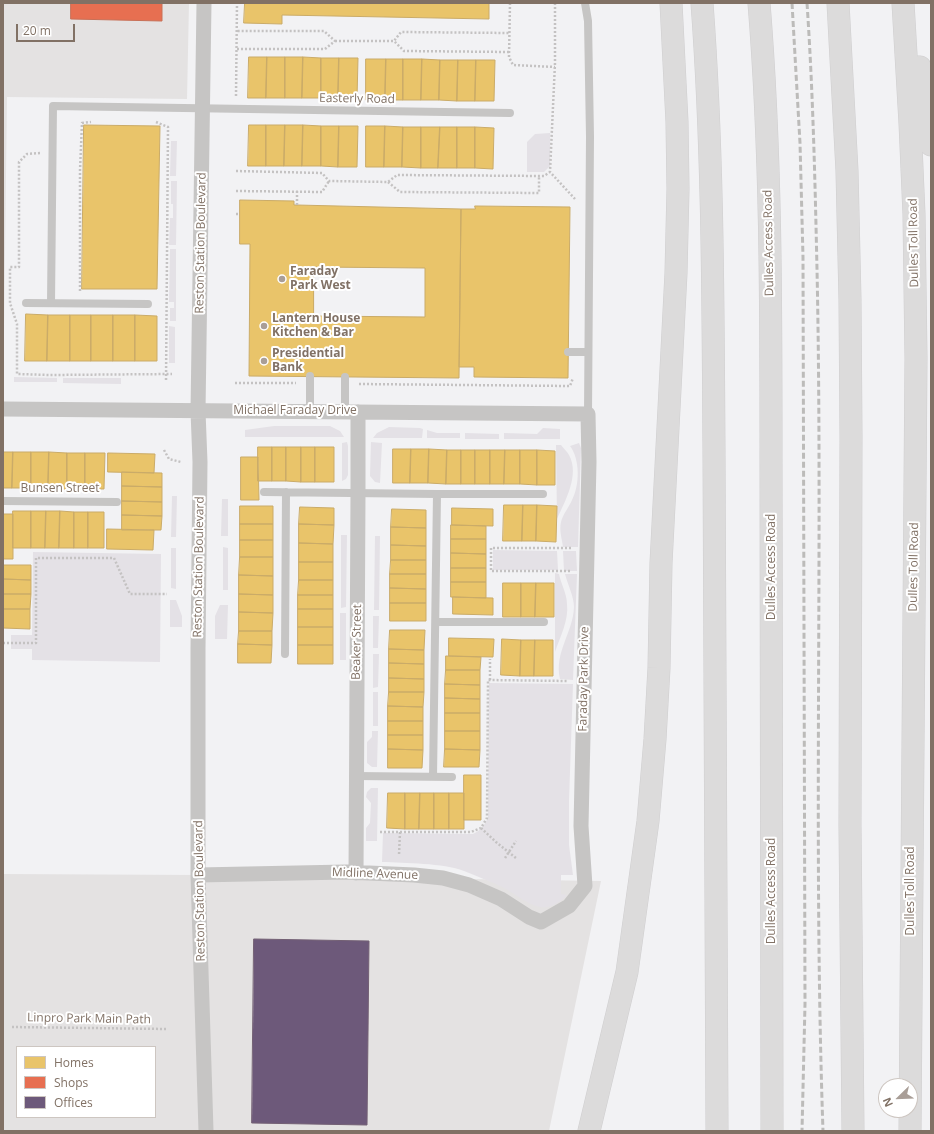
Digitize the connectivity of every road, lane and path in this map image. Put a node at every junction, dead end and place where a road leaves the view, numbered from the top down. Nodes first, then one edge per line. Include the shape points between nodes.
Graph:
1 (204, 3) edge
2 (237, 3) edge
3 (510, 3) edge
4 (555, 3) edge
5 (585, 3) edge
6 (671, 3) edge
7 (702, 3) edge
8 (759, 3) edge
9 (838, 3) edge
10 (903, 3) edge
11 (911, 3) edge
12 (237, 31) junction
13 (510, 33) junction
14 (335, 41) junction
15 (394, 41) junction
16 (237, 49) junction
17 (509, 52) junction
18 (555, 67) junction
19 (236, 96) dead end
20 (203, 109) junction
21 (510, 114) dead end
22 (95, 122) dead end
23 (149, 122) dead end
24 (931, 145) edge
25 (236, 171) dead end
26 (550, 172) junction
27 (539, 176) junction
28 (329, 181) junction
29 (388, 182) junction
30 (236, 191) dead end
31 (297, 192) junction
32 (297, 205) dead end
33 (575, 206) dead end
34 (236, 214) dead end
35 (240, 214) dead end
36 (85, 291) dead end
37 (26, 303) dead end
38 (51, 303) junction
39 (148, 304) dead end
40 (571, 352) joint
41 (588, 352) junction
42 (310, 380) joint
43 (345, 380) joint
44 (166, 382) dead end
45 (235, 382) dead end
46 (3, 409) edge
47 (198, 411) junction
48 (310, 412) junction
49 (351, 412) junction
50 (588, 414) junction
51 (164, 450) dead end
52 (181, 462) dead end
53 (264, 492) dead end
54 (286, 492) junction
55 (358, 494) junction
56 (437, 494) junction
57 (543, 494) dead end
58 (3, 501) edge
59 (117, 502) dead end
60 (587, 548) junction
61 (587, 571) junction
62 (166, 594) dead end
63 (436, 622) junction
64 (544, 622) dead end
65 (3, 643) edge
66 (285, 654) dead end
67 (490, 659) dead end
68 (490, 680) junction
69 (584, 681) junction
70 (356, 776) junction
71 (433, 777) junction
72 (452, 777) dead end
73 (482, 828) junction
74 (380, 832) dead end
75 (400, 832) junction
76 (516, 841) dead end
77 (510, 853) junction
78 (399, 855) dead end
79 (505, 858) dead end
80 (516, 858) dead end
81 (356, 873) junction
82 (198, 875) junction
83 (541, 922) joint
84 (12, 1027) dead end
85 (166, 1029) dead end
86 (206, 1131) edge
87 (589, 1131) edge
88 (717, 1131) edge
89 (772, 1131) edge
90 (853, 1131) edge
91 (910, 1131) edge

1 - 20 street, Reston Station Boulevard
2 - 12 path
3 - 13 path
4 - 18 path
5 - 41 lane via 588,21 590,137
6 - 87 highway via 678,189 655,739 648,821 627,972
7 - 88 highway via 712,204
8 - 89 highway, Dulles Access Road via 767,143 770,263
9 - 90 highway via 847,171 850,292
10 - 91 highway, Dulles Toll Road via 914,214 916,358
11 - 24 highway
12 - 14 path via 324,31
12 - 16 path
13 - 15 path via 401,32
13 - 17 path
14 - 15 path
14 - 16 path via 325,49
15 - 17 path via 404,51
16 - 19 path
17 - 18 path via 513,65
18 - 26 path
20 - 21 lane, Easterly Road
20 - 38 lane, Easterly Road via 53,106
20 - 47 street, Reston Station Boulevard
22 - 36 path via 82,122 80,291
23 - 44 path via 168,127
25 - 28 path via 322,173
26 - 27 path
26 - 33 path via 575,198
27 - 29 path via 397,175
27 - 29 path via 539,193 400,192
28 - 29 path
28 - 31 path via 322,192
30 - 31 path
31 - 32 path
34 - 35 path
37 - 38 lane
38 - 39 lane
40 - 41 lane
40 - 43 path via 573,378 570,386
41 - 50 lane
42 - 45 path
42 - 48 lane
43 - 49 lane
46 - 47 street, Michael Faraday Drive
47 - 48 street, Michael Faraday Drive
47 - 82 street, Reston Station Boulevard
48 - 49 street, Michael Faraday Drive
49 - 50 street, Michael Faraday Drive
49 - 55 street, Beaker Street
50 - 60 street, Faraday Park Drive
51 - 52 path via 169,459
53 - 54 lane
54 - 55 lane
54 - 66 lane
55 - 56 lane
55 - 70 street, Beaker Street
56 - 57 lane
56 - 63 lane
58 - 59 lane, Bunsen Street
60 - 61 street, Faraday Park Drive
60 - 61 path via 491,548 491,571
61 - 69 street, Faraday Park Drive
62 - 65 path via 130,594 114,558 36,558 36,643
63 - 64 lane
63 - 71 lane
67 - 68 path
68 - 69 path
68 - 73 path via 487,818
69 - 83 street, Faraday Park Drive via 581,826 585,886 569,906
70 - 71 lane
70 - 81 street, Beaker Street
71 - 72 lane
73 - 75 path via 471,832
73 - 77 path
74 - 75 path
75 - 78 path
76 - 77 path
77 - 79 path
77 - 80 path
81 - 82 street, Midline Avenue
81 - 83 street, Midline Avenue via 443,878 469,885 501,899
82 - 86 street, Reston Station Boulevard
84 - 85 path, Linpro Park Main Path

